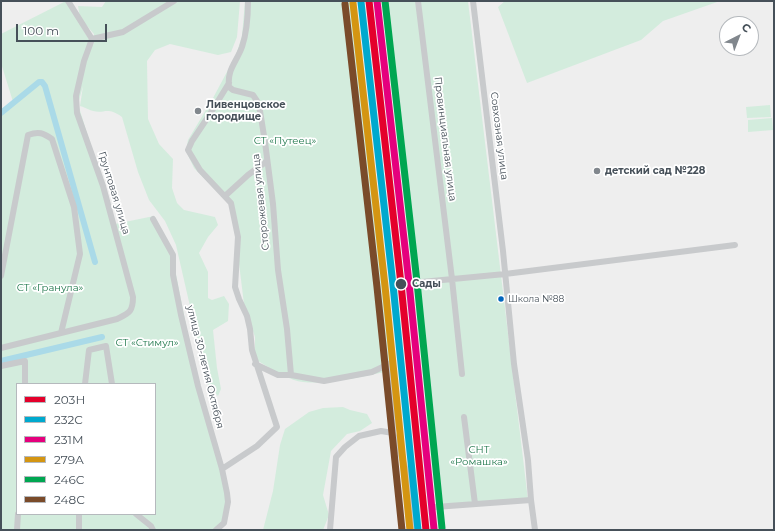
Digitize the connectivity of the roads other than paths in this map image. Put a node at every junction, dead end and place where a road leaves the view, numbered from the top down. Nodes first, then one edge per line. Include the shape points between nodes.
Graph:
1 (68, 1) edge
2 (174, 1) edge
3 (248, 1) edge
4 (418, 1) edge
5 (473, 1) edge
6 (92, 39) junction
7 (229, 83) junction
8 (267, 161) junction
9 (225, 196) junction
10 (153, 219) dead end
11 (735, 245) dead end
12 (505, 274) junction
13 (1, 276) edge
14 (452, 279) junction
15 (411, 283) dead end
16 (61, 333) junction
17 (1, 348) edge
18 (255, 364) junction
19 (1, 366) edge
20 (462, 374) dead end
21 (291, 375) junction
22 (25, 383) edge
23 (85, 383) edge
24 (112, 383) edge
25 (464, 417) dead end
26 (393, 433) junction
27 (222, 469) junction
28 (531, 500) junction
29 (475, 504) junction
30 (435, 507) dead end
31 (18, 515) edge
32 (79, 515) edge
33 (137, 515) edge
34 (17, 530) edge
35 (78, 530) edge
36 (153, 530) edge
37 (216, 530) edge
38 (330, 530) edge
39 (414, 530) edge
40 (535, 530) edge

1 - 6 street
2 - 6 street via 123,32
3 - 7 street via 246,32 242,48 229,75
4 - 14 street, Провинциальная улица
5 - 12 street, Совхозная улица
6 - 16 street, Грунтовая улица via 76,96 77,113 103,186 133,297 133,306 130,313 117,319
7 - 8 street, Сторожевая улица via 233,90 249,93 255,98 260,110
7 - 9 street via 188,150 200,170
8 - 9 street
8 - 21 street, Сторожевая улица via 278,270 288,329
9 - 18 street via 230,203 238,237 235,287 247,316
10 - 27 street, улица 30-летия Октября via 173,255 173,275 181,315
11 - 12 street
12 - 14 street
12 - 28 street, Совхозная улица
13 - 16 street via 28,135 36,132 44,134 52,139 74,207 80,254
14 - 15 street
14 - 20 street, Провинциальная улица
16 - 17 street, Грунтовая улица
18 - 21 street via 278,376
18 - 27 street via 277,427 257,446
19 - 22 street via 25,361
21 - 26 street via 324,381 372,372 391,363
23 - 24 street via 89,350 106,346
25 - 29 street
26 - 38 street via 381,431 359,436 336,457
26 - 39 street via 410,487
27 - 37 street, улица 30-летия Октября via 228,498 224,523
28 - 29 street
28 - 40 street, Совхозная улица
29 - 30 street
31 - 34 street
32 - 35 street
33 - 36 street

